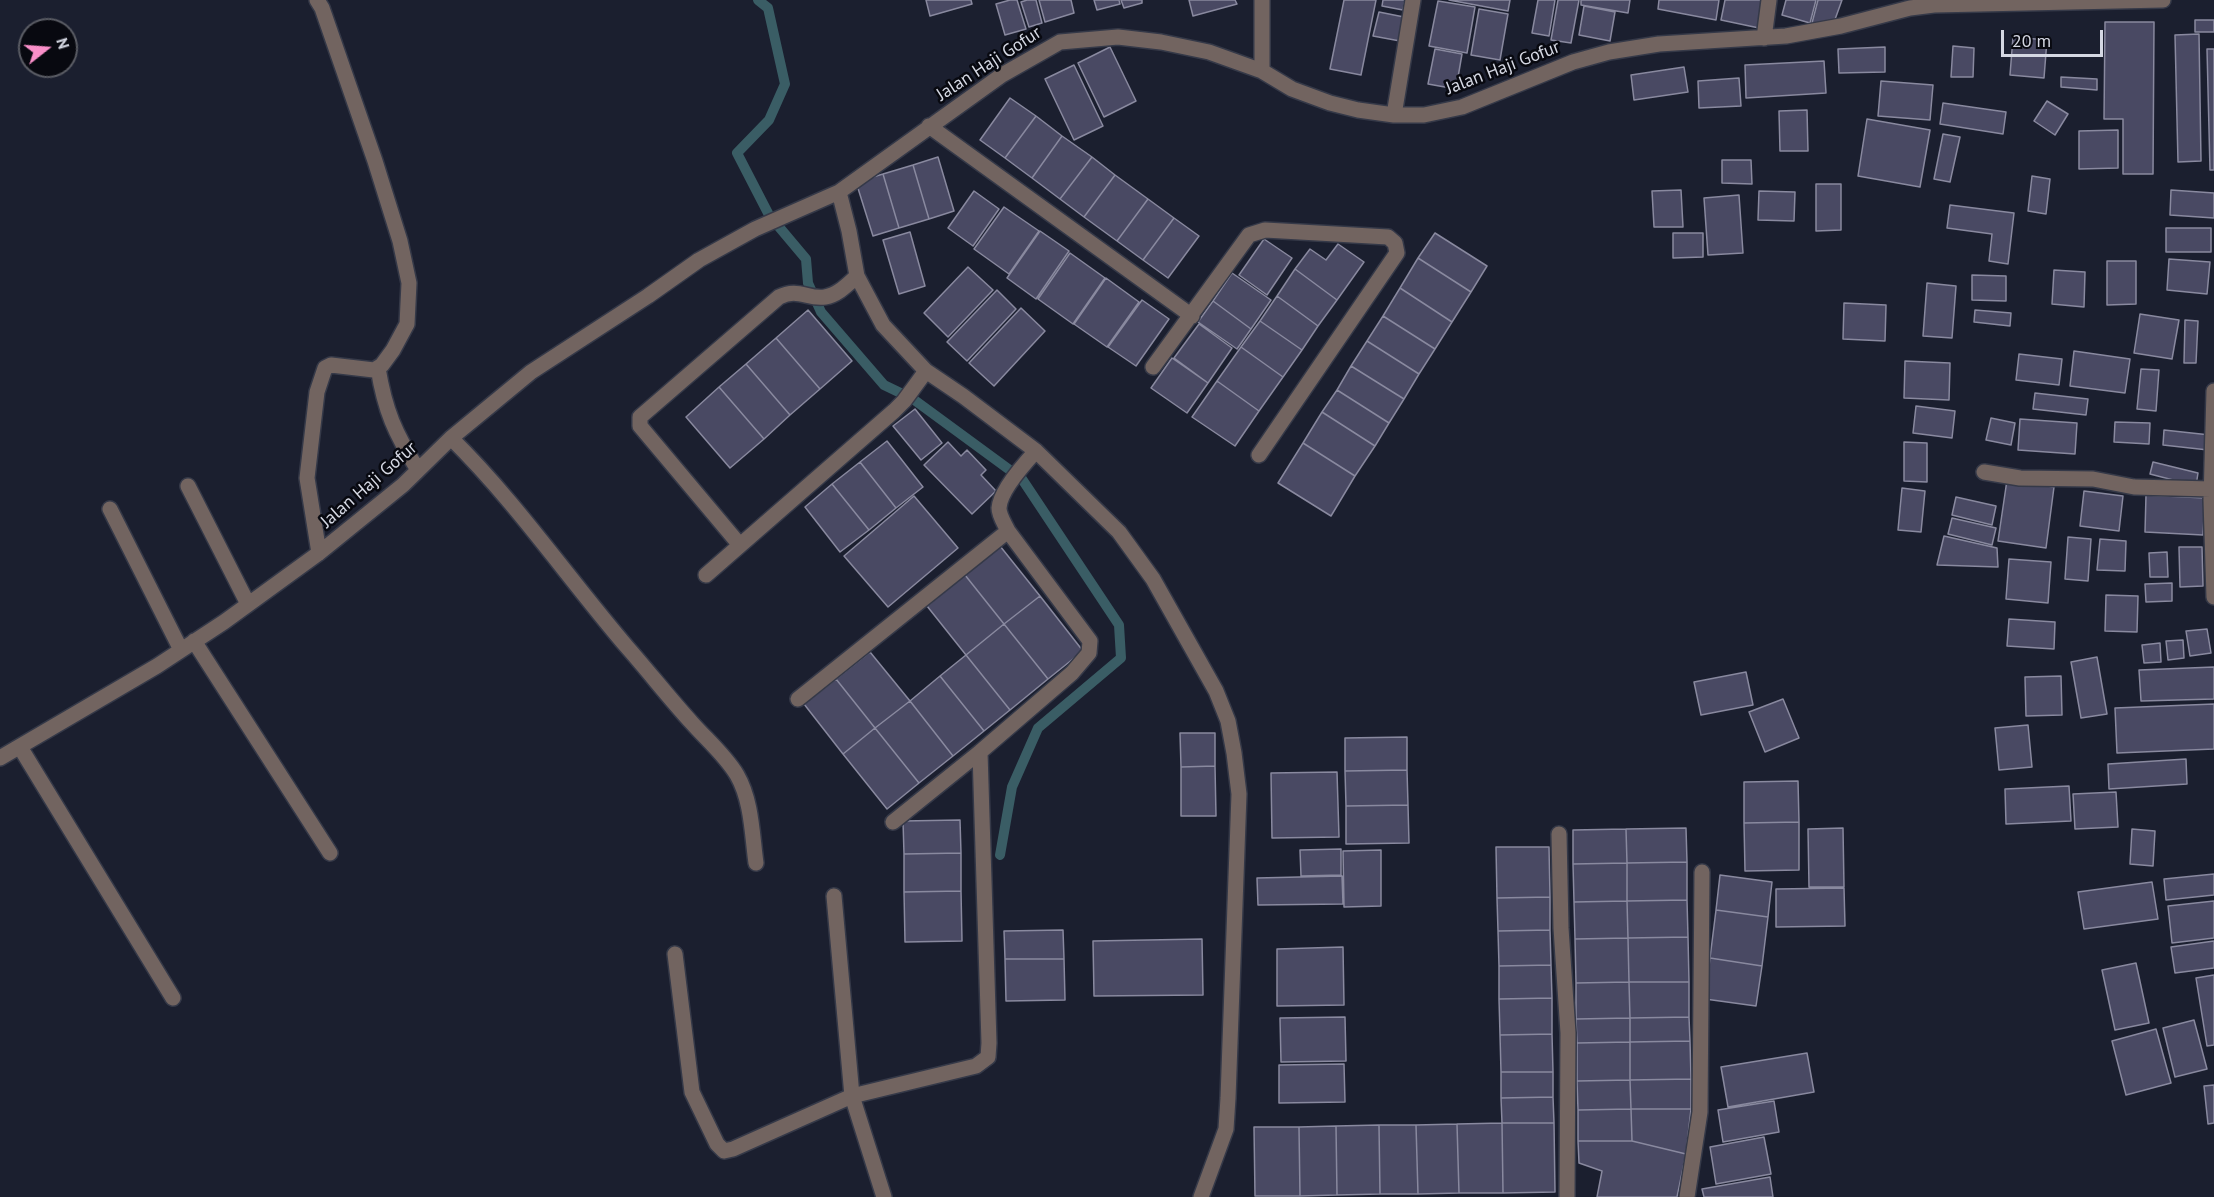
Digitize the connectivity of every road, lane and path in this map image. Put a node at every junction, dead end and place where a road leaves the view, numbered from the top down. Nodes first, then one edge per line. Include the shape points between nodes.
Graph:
1 (317, 0) edge
2 (1262, 0) edge
3 (1413, 0) edge
4 (1769, 0) edge
5 (2163, 0) edge
6 (1910, 4) edge
7 (1764, 38) junction
8 (1262, 71) junction
9 (1394, 115) junction
10 (929, 126) junction
11 (839, 192) junction
12 (857, 276) junction
13 (1192, 316) junction
14 (1153, 367) dead end
15 (378, 368) junction
16 (926, 371) junction
17 (2214, 391) edge
18 (451, 438) junction
19 (1036, 451) junction
20 (1259, 455) dead end
21 (418, 470) junction
22 (1984, 472) dead end
23 (188, 486) dead end
24 (2211, 489) junction
25 (110, 509) dead end
26 (1008, 531) junction
27 (740, 544) junction
28 (319, 553) junction
29 (706, 575) dead end
30 (2214, 597) edge
31 (248, 604) junction
32 (194, 641) junction
33 (181, 650) junction
34 (798, 699) dead end
35 (20, 747) junction
36 (980, 752) junction
37 (0, 758) edge
38 (893, 822) dead end
39 (1559, 834) dead end
40 (330, 853) dead end
41 (756, 863) dead end
42 (1702, 872) dead end
43 (834, 896) dead end
44 (675, 954) dead end
45 (173, 998) dead end
46 (852, 1096) junction
47 (884, 1197) edge
48 (1201, 1197) edge
49 (1568, 1197) edge
50 (1688, 1197) edge

1 - 15 street via 375,161 409,283 407,324 393,351
2 - 8 street
3 - 9 street
4 - 7 street
5 - 6 street, Jalan Haji Gofur
6 - 7 street, Jalan Haji Gofur via 1841,26
7 - 9 street, Jalan Haji Gofur via 1659,44 1609,52 1573,62 1462,107 1424,115
8 - 9 street, Jalan Haji Gofur via 1309,97
8 - 10 street, Jalan Haji Gofur via 1209,52 1161,42 1118,37 1060,42 1002,75
10 - 11 street, Jalan Haji Gofur
10 - 13 street
11 - 12 street
11 - 18 street, Jalan Haji Gofur via 755,229 699,260 531,372
12 - 16 street via 883,325
12 - 27 street via 840,291 825,297 794,292 779,297 640,417 640,426
13 - 14 street
13 - 20 street via 1255,232 1389,237 1395,243 1396,253
15 - 21 street via 384,401 400,441
15 - 28 street via 327,366 317,392 307,477
16 - 19 street
16 - 27 street via 904,401
17 - 24 street
18 - 21 street, Jalan Haji Gofur
18 - 41 street via 521,514 581,593 722,753 745,794
19 - 26 street via 1001,497 999,511
19 - 48 street via 1119,532 1153,579 1228,721 1239,794 1228,1098 1226,1129
21 - 28 street, Jalan Haji Gofur
22 - 24 street via 2020,478 2093,479 2134,487
23 - 31 street
24 - 30 street
25 - 33 street
26 - 34 street
26 - 36 street via 1090,641 1089,653 1072,673
27 - 29 street
28 - 31 street, Jalan Haji Gofur
31 - 32 street, Jalan Haji Gofur
32 - 33 street, Jalan Haji Gofur
32 - 40 street
33 - 35 street, Jalan Haji Gofur
35 - 37 street, Jalan Haji Gofur
35 - 45 street
36 - 38 street
36 - 46 street via 988,1057 976,1066
39 - 49 street via 1568,1033
42 - 50 street via 1700,1112
43 - 46 street
44 - 46 street via 692,1092 724,1151
46 - 47 street

